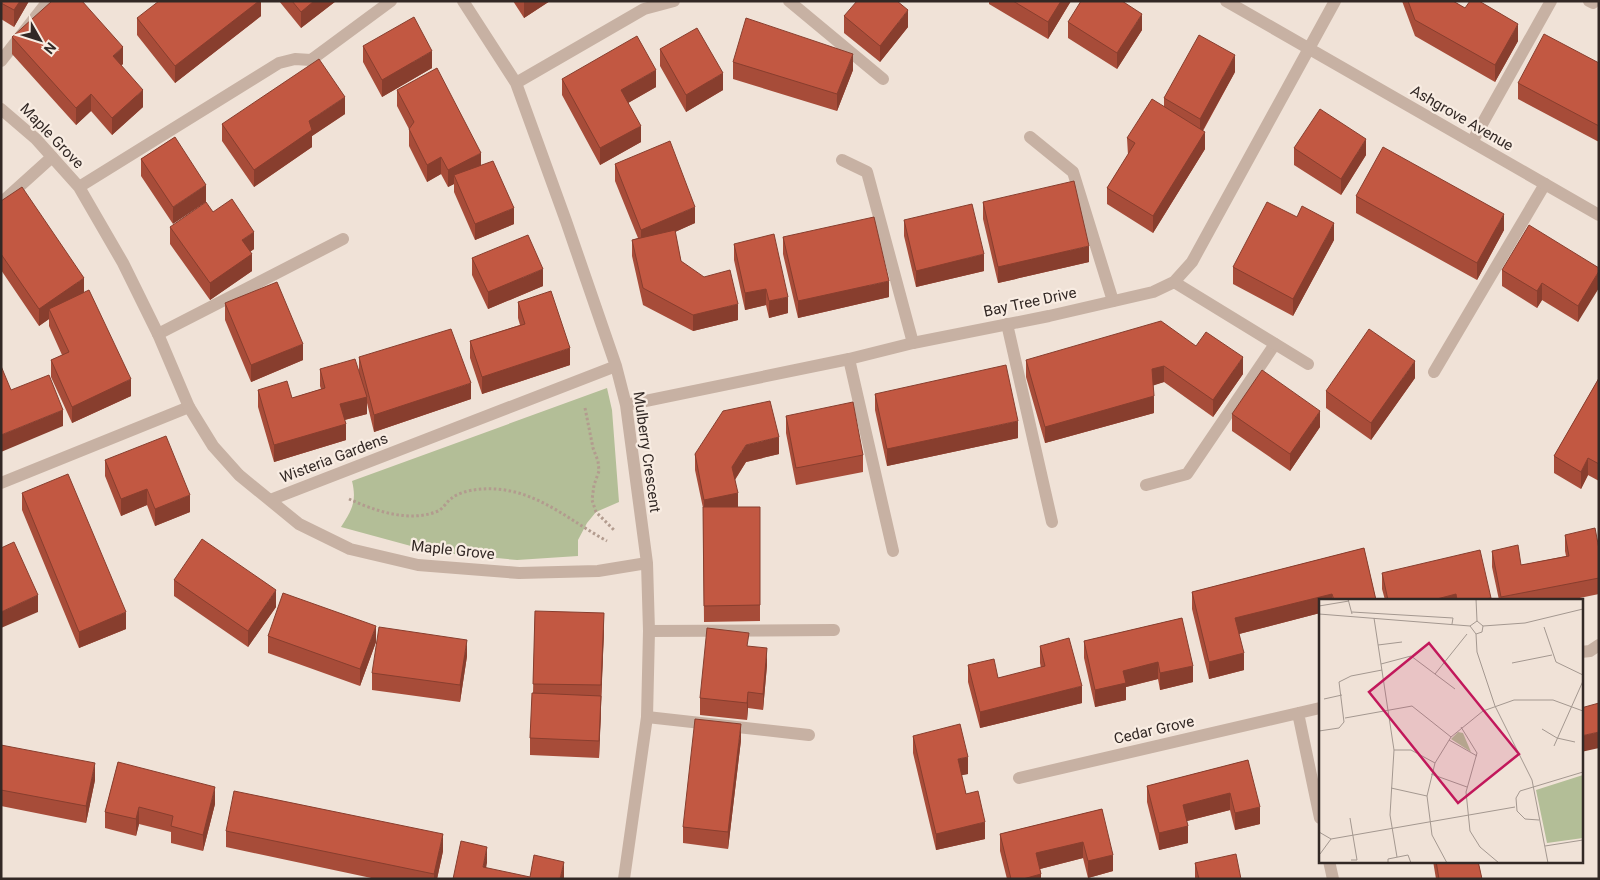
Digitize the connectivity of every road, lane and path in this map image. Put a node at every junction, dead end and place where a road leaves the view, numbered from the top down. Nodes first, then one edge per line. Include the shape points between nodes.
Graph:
1 (48, 1) edge
2 (391, 1) edge
3 (464, 1) edge
4 (674, 1) edge
5 (789, 1) edge
6 (1226, 1) edge
7 (1335, 1) edge
8 (1551, 1) edge
9 (641, 5) edge
10 (1310, 49) junction
11 (1, 61) edge
12 (883, 80) dead end
13 (516, 83) junction
14 (1, 108) edge
15 (1030, 137) dead end
16 (1472, 142) junction
17 (52, 157) junction
18 (842, 160) dead end
19 (1545, 184) junction
20 (79, 188) junction
21 (1, 203) edge
22 (1599, 215) edge
23 (343, 239) dead end
24 (1174, 282) junction
25 (1113, 301) junction
26 (1007, 324) junction
27 (158, 334) junction
28 (913, 343) junction
29 (1275, 344) junction
30 (849, 359) junction
31 (1308, 364) dead end
32 (616, 366) junction
33 (1434, 372) dead end
34 (584, 402) dead end
35 (626, 405) junction
36 (189, 407) junction
37 (1, 483) edge
38 (1146, 485) dead end
39 (270, 500) junction
40 (354, 501) dead end
41 (596, 512) dead end
42 (1052, 522) dead end
43 (584, 529) dead end
44 (893, 551) dead end
45 (646, 563) junction
46 (834, 630) dead end
47 (649, 631) junction
48 (1319, 708) edge
49 (1298, 713) junction
50 (647, 716) junction
51 (809, 735) dead end
52 (1019, 778) dead end
53 (1319, 813) edge
54 (1329, 862) edge
55 (624, 879) edge
56 (1333, 879) edge

1 - 11 street
2 - 20 street via 312,60 295,59 279,63
3 - 13 street, Mulberry Crescent
4 - 9 street
5 - 12 street
6 - 10 street, Ashgrove Avenue
7 - 10 street, Bay Tree Drive
8 - 16 street
9 - 13 street
10 - 16 street, Ashgrove Avenue
10 - 24 street, Bay Tree Drive via 1192,262
13 - 32 street, Mulberry Crescent
14 - 17 street, Maple Grove
15 - 25 street via 1073,172
16 - 19 street, Ashgrove Avenue
17 - 20 street, Maple Grove
17 - 21 street
18 - 28 street via 867,172
19 - 22 street, Ashgrove Avenue
19 - 33 street
20 - 27 street, Wisteria Gardens via 123,263
23 - 27 street
24 - 25 street, Bay Tree Drive via 1153,292
24 - 29 street
25 - 26 street, Bay Tree Drive
26 - 28 street, Bay Tree Drive
26 - 42 street
27 - 36 street, Wisteria Gardens
28 - 30 street, Bay Tree Drive
29 - 31 street
29 - 38 street via 1187,474
30 - 35 street, Bay Tree Drive
30 - 44 street
32 - 35 street, Mulberry Crescent
32 - 39 street, Wisteria Gardens
34 - 41 path via 599,470 592,500
35 - 45 street, Mulberry Crescent
36 - 37 street
36 - 39 street, Wisteria Gardens via 213,446 239,475
39 - 45 street, Maple Grove via 299,524 350,549 418,565 518,573 598,571
40 - 43 path via 394,514 424,514 440,510 453,496 473,490 498,490 542,501
45 - 47 street, Mulberry Crescent
46 - 47 street
47 - 50 street, Mulberry Crescent
48 - 49 street, Cedar Grove
49 - 52 street, Cedar Grove
49 - 53 street
50 - 51 street
50 - 55 street, Mulberry Crescent
54 - 56 street

